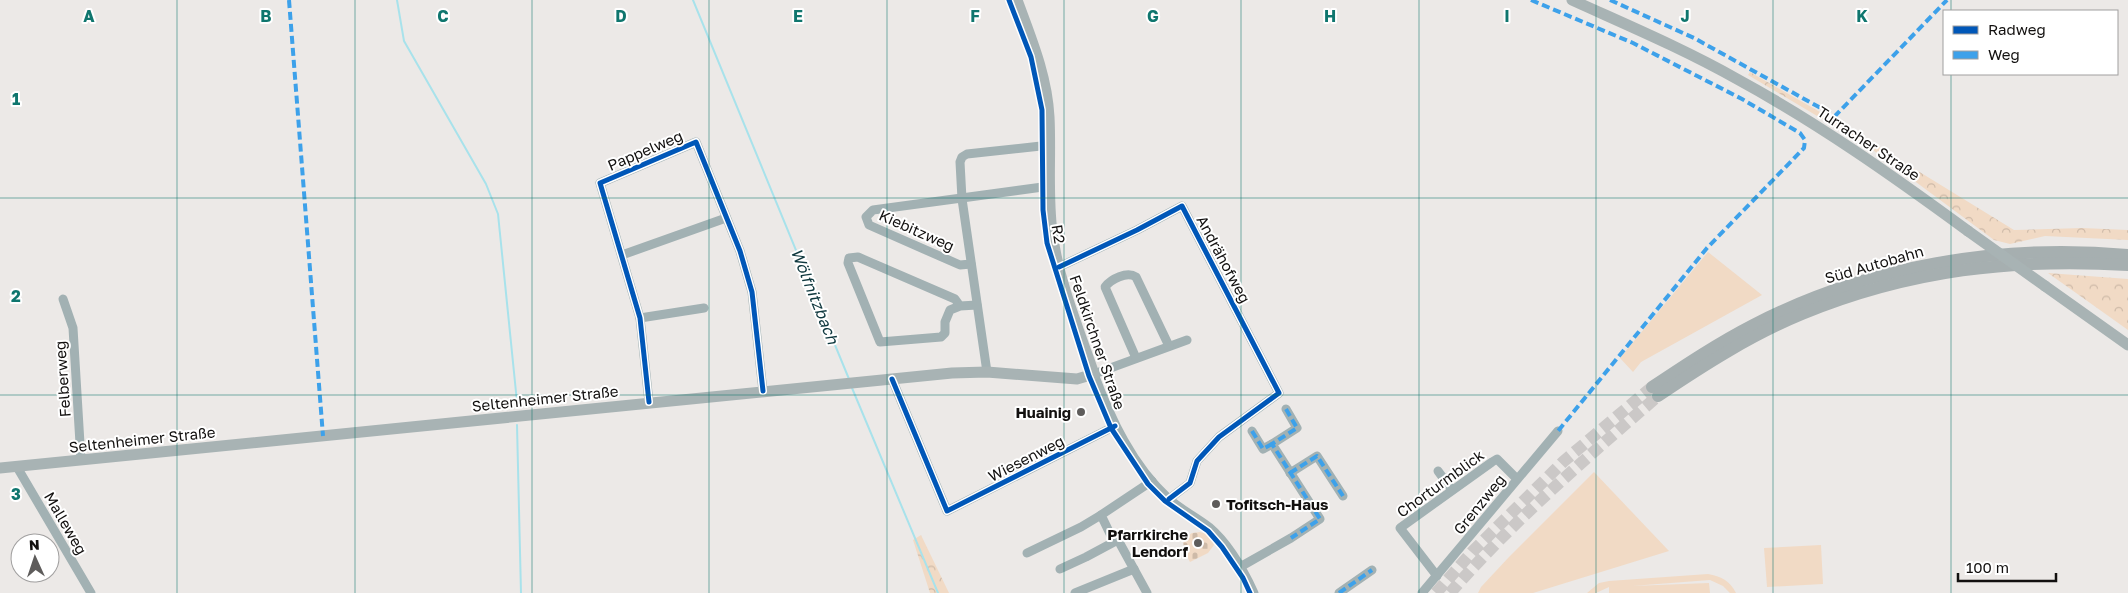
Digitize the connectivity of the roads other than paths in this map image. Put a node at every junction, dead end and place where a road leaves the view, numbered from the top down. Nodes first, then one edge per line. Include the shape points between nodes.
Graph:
1 (1017, 0) edge
2 (1572, 0) edge
3 (1050, 145) junction
4 (1050, 186) junction
5 (962, 199) junction
6 (726, 218) junction
7 (2128, 250) edge
8 (2102, 252) junction
9 (2128, 254) edge
10 (622, 255) junction
11 (971, 264) junction
12 (2128, 265) edge
13 (1059, 267) junction
14 (63, 299) dead end
15 (977, 305) junction
16 (960, 306) junction
17 (704, 308) dead end
18 (640, 318) junction
19 (1187, 340) dead end
20 (2128, 344) edge
21 (1169, 346) junction
22 (1136, 358) junction
23 (987, 372) junction
24 (1094, 374) junction
25 (892, 379) junction
26 (763, 391) junction
27 (649, 402) junction
28 (1286, 409) dead end
29 (1115, 426) junction
30 (1252, 431) dead end
31 (1558, 431) dead end
32 (1272, 444) junction
33 (81, 460) junction
34 (17, 467) junction
35 (0, 468) edge
36 (1438, 471) dead end
37 (1290, 473) junction
38 (1517, 480) junction
39 (1152, 481) junction
40 (1452, 490) junction
41 (1343, 496) dead end
42 (1169, 499) junction
43 (1101, 515) junction
44 (1111, 535) junction
45 (1027, 553) dead end
46 (1240, 567) junction
47 (1060, 569) dead end
48 (1134, 569) junction
49 (1372, 570) dead end
50 (1437, 576) junction
51 (91, 593) edge
52 (1075, 593) edge
53 (1147, 593) edge
54 (1254, 593) edge
55 (1339, 593) edge
56 (1422, 593) edge

1 - 3 main road, Feldkirchner Straße via 1044,82
2 - 20 main road, Turracher Straße, bridge via 1736,78 1820,128 1892,175
3 - 4 main road, Feldkirchner Straße
3 - 5 street via 962,157
4 - 5 street
4 - 13 main road, Feldkirchner Straße via 1052,230
5 - 11 street
5 - 11 street, Kiebitzweg via 873,210 866,217 869,225 960,265
6 - 10 street
6 - 10 street, Pappelweg via 696,142 600,183
6 - 26 street, Pappelweg via 752,292
7 - 8 highway
8 - 9 highway, Süd Autobahn
8 - 12 highway, Süd Autobahn via 2012,252 1977,256 1907,269 1856,283 1753,325 1700,355 1655,391 1757,335 1855,294 1913,279 1996,265 2078,262
10 - 18 street, Pappelweg
11 - 15 street
13 - 24 main road, Feldkirchner Straße
13 - 42 street, Andrähofweg via 1182,206 1279,393 1219,436 1197,461 1190,483
14 - 33 street, Felberweg via 73,328
15 - 16 street
15 - 23 street
16 - 16 street via 955,300 858,257 850,258 848,263 880,342 941,337 945,333 950,310
17 - 18 street
18 - 27 street, Pappelweg
19 - 21 street
21 - 22 street
21 - 22 street via 1136,277 1126,275 1105,287
22 - 24 street
23 - 24 main road, Seltenheimer Straße via 1077,379
23 - 25 main road, Seltenheimer Straße
24 - 29 street, Feldkirchner Straße
25 - 26 main road, Seltenheimer Straße
25 - 29 street, Wiesenweg via 947,512
26 - 27 main road, Seltenheimer Straße
27 - 33 main road, Seltenheimer Straße
28 - 32 street via 1298,428
29 - 39 street, Feldkirchner Straße
30 - 32 street via 1263,449
31 - 38 street, Grenzweg
32 - 37 street
33 - 34 main road, Seltenheimer Straße
34 - 35 main road, Seltenheimer Straße
34 - 51 street, Malleweg
36 - 40 street
37 - 41 street via 1317,456
37 - 46 street via 1320,519
38 - 40 street, Chorturmblick via 1497,459
38 - 50 street, Grenzweg
39 - 42 street, Feldkirchner Straße
39 - 43 street
40 - 50 street, Chorturmblick via 1400,528
42 - 46 street, Feldkirchner Straße via 1220,538
43 - 44 street
43 - 45 street
44 - 47 street via 1114,542
44 - 48 street via 1118,540
46 - 54 street, Feldkirchner Straße
48 - 52 street
48 - 53 street
49 - 55 street
50 - 56 street, Grenzweg

